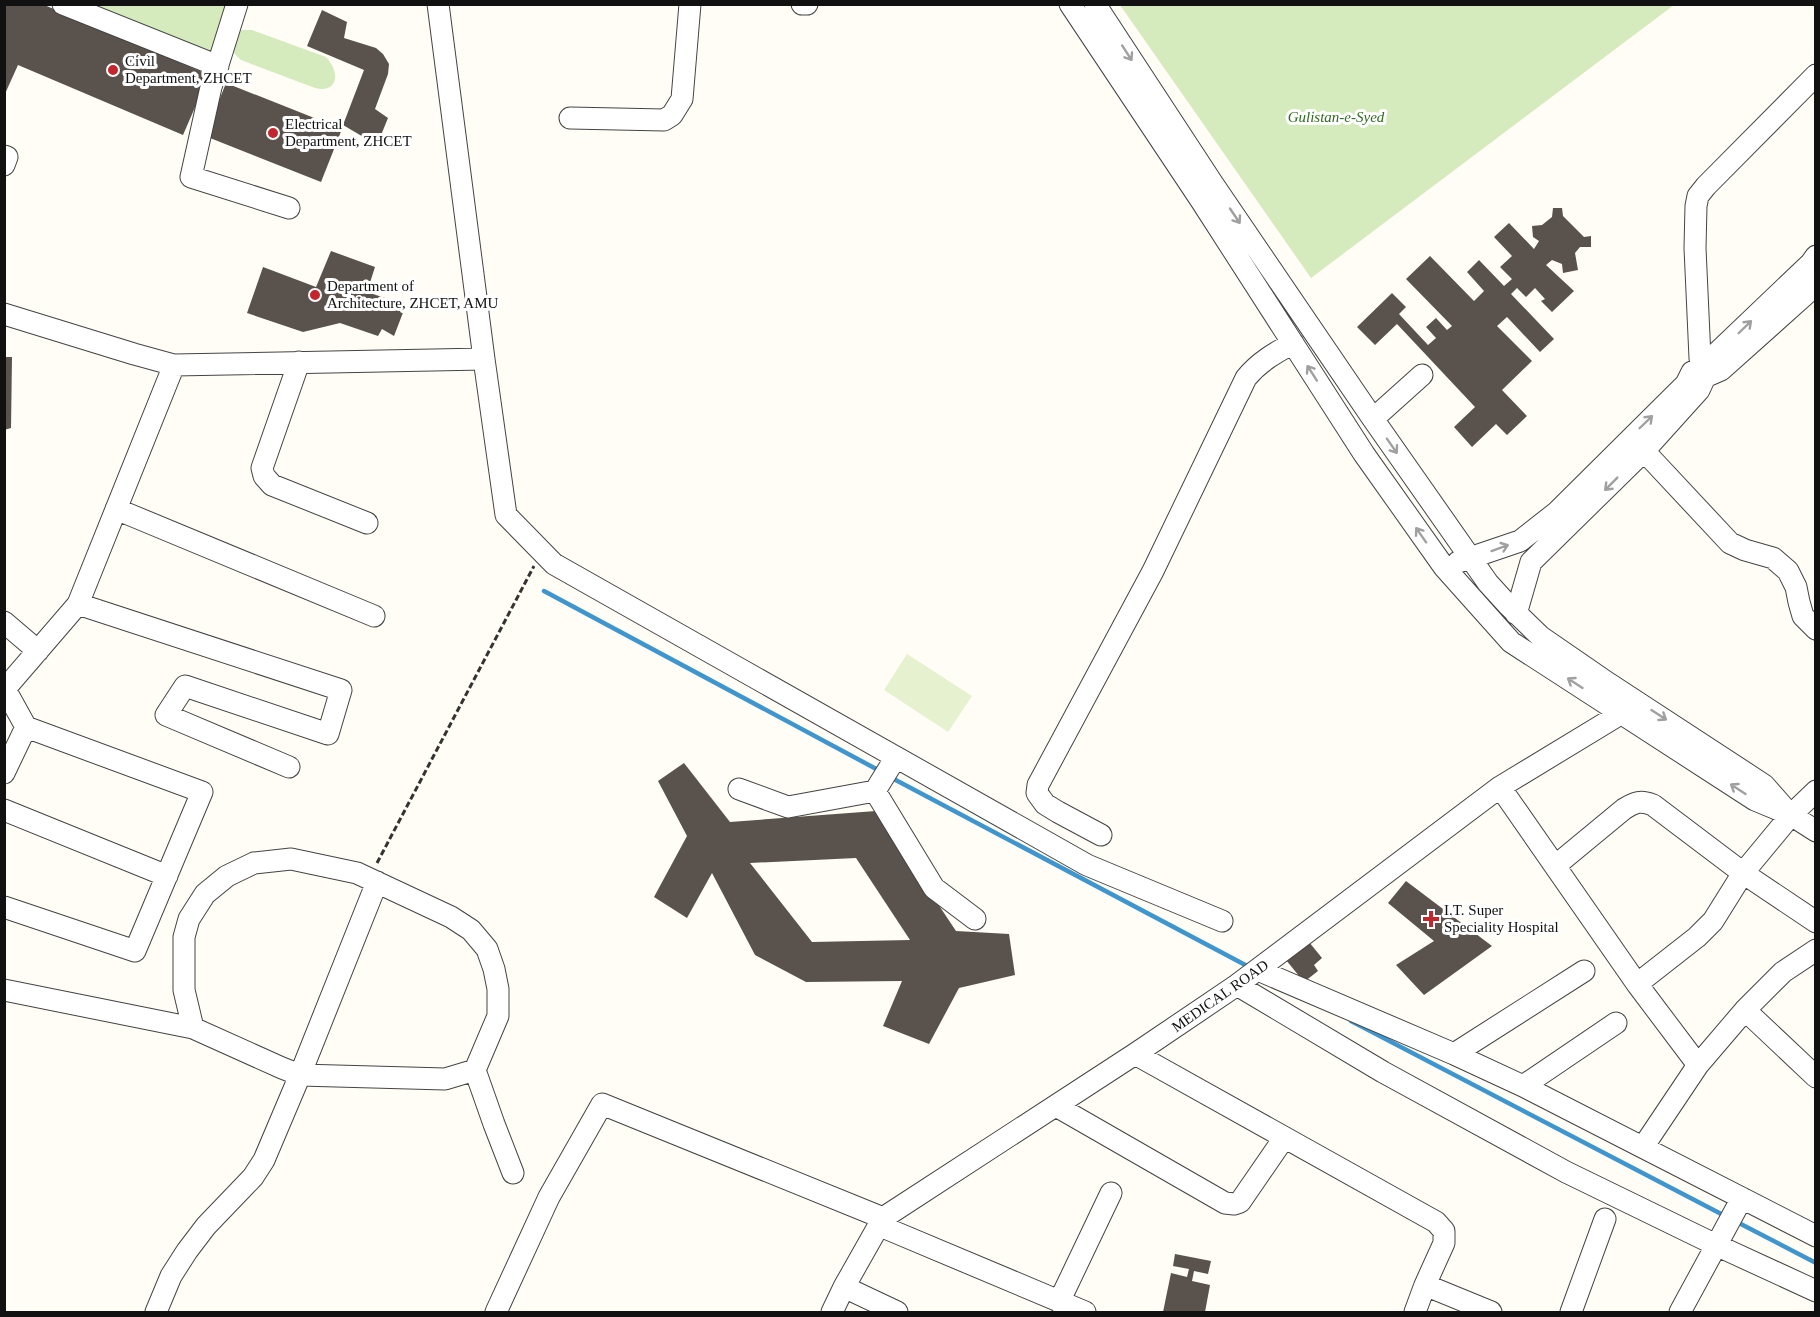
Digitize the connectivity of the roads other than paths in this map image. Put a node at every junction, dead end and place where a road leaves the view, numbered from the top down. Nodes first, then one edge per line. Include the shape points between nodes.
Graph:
1 (63, 4) edge
2 (237, 4) edge
3 (438, 4) edge
4 (690, 4) edge
5 (801, 4) edge
6 (807, 4) edge
7 (1070, 4) edge
8 (1095, 4) edge
9 (218, 66) junction
10 (1815, 75) edge
11 (1139, 91) junction
12 (570, 117) dead end
13 (4, 156) edge
14 (4, 165) edge
15 (289, 208) dead end
16 (1815, 256) edge
17 (1815, 285) edge
18 (4, 314) edge
19 (1293, 343) junction
20 (484, 359) junction
21 (299, 362) junction
22 (174, 364) junction
23 (1703, 367) junction
24 (1422, 375) dead end
25 (1373, 419) junction
26 (1644, 451) junction
27 (116, 509) junction
28 (367, 524) dead end
29 (1471, 559) junction
30 (1444, 567) junction
31 (78, 604) junction
32 (1516, 614) junction
33 (374, 616) dead end
34 (4, 622) edge
35 (1815, 629) edge
36 (38, 651) junction
37 (5, 690) edge
38 (1629, 707) junction
39 (26, 727) junction
40 (896, 757) junction
41 (289, 766) dead end
42 (4, 773) edge
43 (1500, 787) junction
44 (739, 789) dead end
45 (875, 791) junction
46 (1815, 791) edge
47 (4, 810) edge
48 (1791, 815) junction
49 (1815, 831) edge
50 (1101, 835) dead end
51 (1555, 866) junction
52 (1743, 873) junction
53 (167, 876) junction
54 (373, 880) junction
55 (4, 907) edge
56 (975, 919) dead end
57 (1222, 921) dead end
58 (1815, 922) edge
59 (1815, 950) edge
60 (1258, 970) junction
61 (1584, 971) dead end
62 (1637, 984) junction
63 (1237, 985) junction
64 (4, 990) edge
65 (1745, 1010) junction
66 (1616, 1023) dead end
67 (194, 1028) junction
68 (1136, 1054) junction
69 (1454, 1054) junction
70 (1698, 1065) junction
71 (476, 1070) junction
72 (300, 1075) junction
73 (1815, 1077) edge
74 (1523, 1086) junction
75 (1056, 1106) junction
76 (1284, 1138) junction
77 (1643, 1147) junction
78 (513, 1173) dead end
79 (1111, 1193) dead end
80 (1742, 1198) junction
81 (1605, 1219) dead end
82 (881, 1221) junction
83 (1722, 1232) junction
84 (1815, 1236) edge
85 (1425, 1285) junction
86 (844, 1287) junction
87 (1815, 1291) edge
88 (1059, 1302) junction
89 (156, 1312) edge
90 (496, 1312) edge
91 (832, 1312) edge
92 (897, 1312) edge
93 (1085, 1312) edge
94 (1415, 1312) edge
95 (1491, 1312) edge
96 (1571, 1312) edge
97 (1680, 1312) edge

1 - 9 street
2 - 9 street
3 - 20 street
4 - 12 street via 682,99 672,115 664,120
5 - 6 street
7 - 11 street
8 -> 11 street
9 - 15 street via 191,177
10 - 23 street via 1698,196 1695,248
11 - 19 street
11 -> 25 street
13 - 14 street
23 -> 16 street
17 - 23 street via 1721,369
18 - 22 street
30 -> 19 street via 1364,454
19 - 50 street via 1266,358 1246,378 1153,571 1038,784 1037,793 1045,804
20 - 21 street
20 - 40 street via 506,515 554,564
21 - 22 street
21 - 28 street via 262,468 264,476 272,484
22 - 27 street
23 - 26 street via 1699,390
29 -> 23 street via 1520,541 1557,512
24 - 25 street
25 -> 29 street
26 -> 32 street via 1531,562
26 - 35 street via 1730,543 1773,558 1788,571 1803,616
27 - 31 street
27 - 33 street
29 - 30 street
29 - 32 street
38 -> 30 street via 1511,642
31 - 36 street
31 - 41 street via 341,690 328,734 185,686 166,715
32 - 38 street
34 - 36 street
36 - 37 street
37 - 39 street
38 - 43 street, MEDICAL ROAD
38 - 48 street via 1755,800
39 - 42 street
39 - 53 street via 202,792
40 - 45 street
40 - 57 street via 1087,865
43 - 51 street
43 - 60 street, MEDICAL ROAD
44 - 45 street via 788,807
45 - 56 street via 934,888
46 - 48 street
47 - 53 street
48 - 49 street
48 - 52 street
51 - 52 street via 1623,809 1643,801
51 - 62 street
52 - 58 street
52 - 62 street via 1713,921
53 - 55 street via 135,951
54 - 67 street via 291,859 254,863 227,876 205,894 189,919 184,937 184,990
54 - 71 street via 451,917 471,930 487,949 498,989 498,1016
54 - 72 street
59 - 65 street via 1783,972
60 - 63 street, MEDICAL ROAD
60 - 69 street
61 - 69 street
62 - 70 street
63 - 68 street, MEDICAL ROAD
63 - 83 street via 1383,1072 1566,1172
64 - 67 street
65 - 70 street
65 - 73 street
66 - 74 street
67 - 72 street
68 - 75 street, MEDICAL ROAD
68 - 76 street
69 - 74 street
70 - 77 street
71 - 72 street via 445,1079
71 - 78 street
72 - 89 street via 264,1160 187,1251 171,1275
74 - 77 street
75 - 76 street via 1225,1203 1240,1202
75 - 82 street, MEDICAL ROAD
76 - 85 street via 1444,1230 1444,1243
77 - 80 street
79 - 88 street
80 - 83 street
80 - 84 street
81 - 96 street
82 - 86 street, MEDICAL ROAD
82 - 88 street
82 - 90 street via 602,1104 549,1197
83 - 87 street
83 - 97 street
85 - 94 street
85 - 95 street
86 - 91 street, MEDICAL ROAD
86 - 92 street
88 - 93 street

